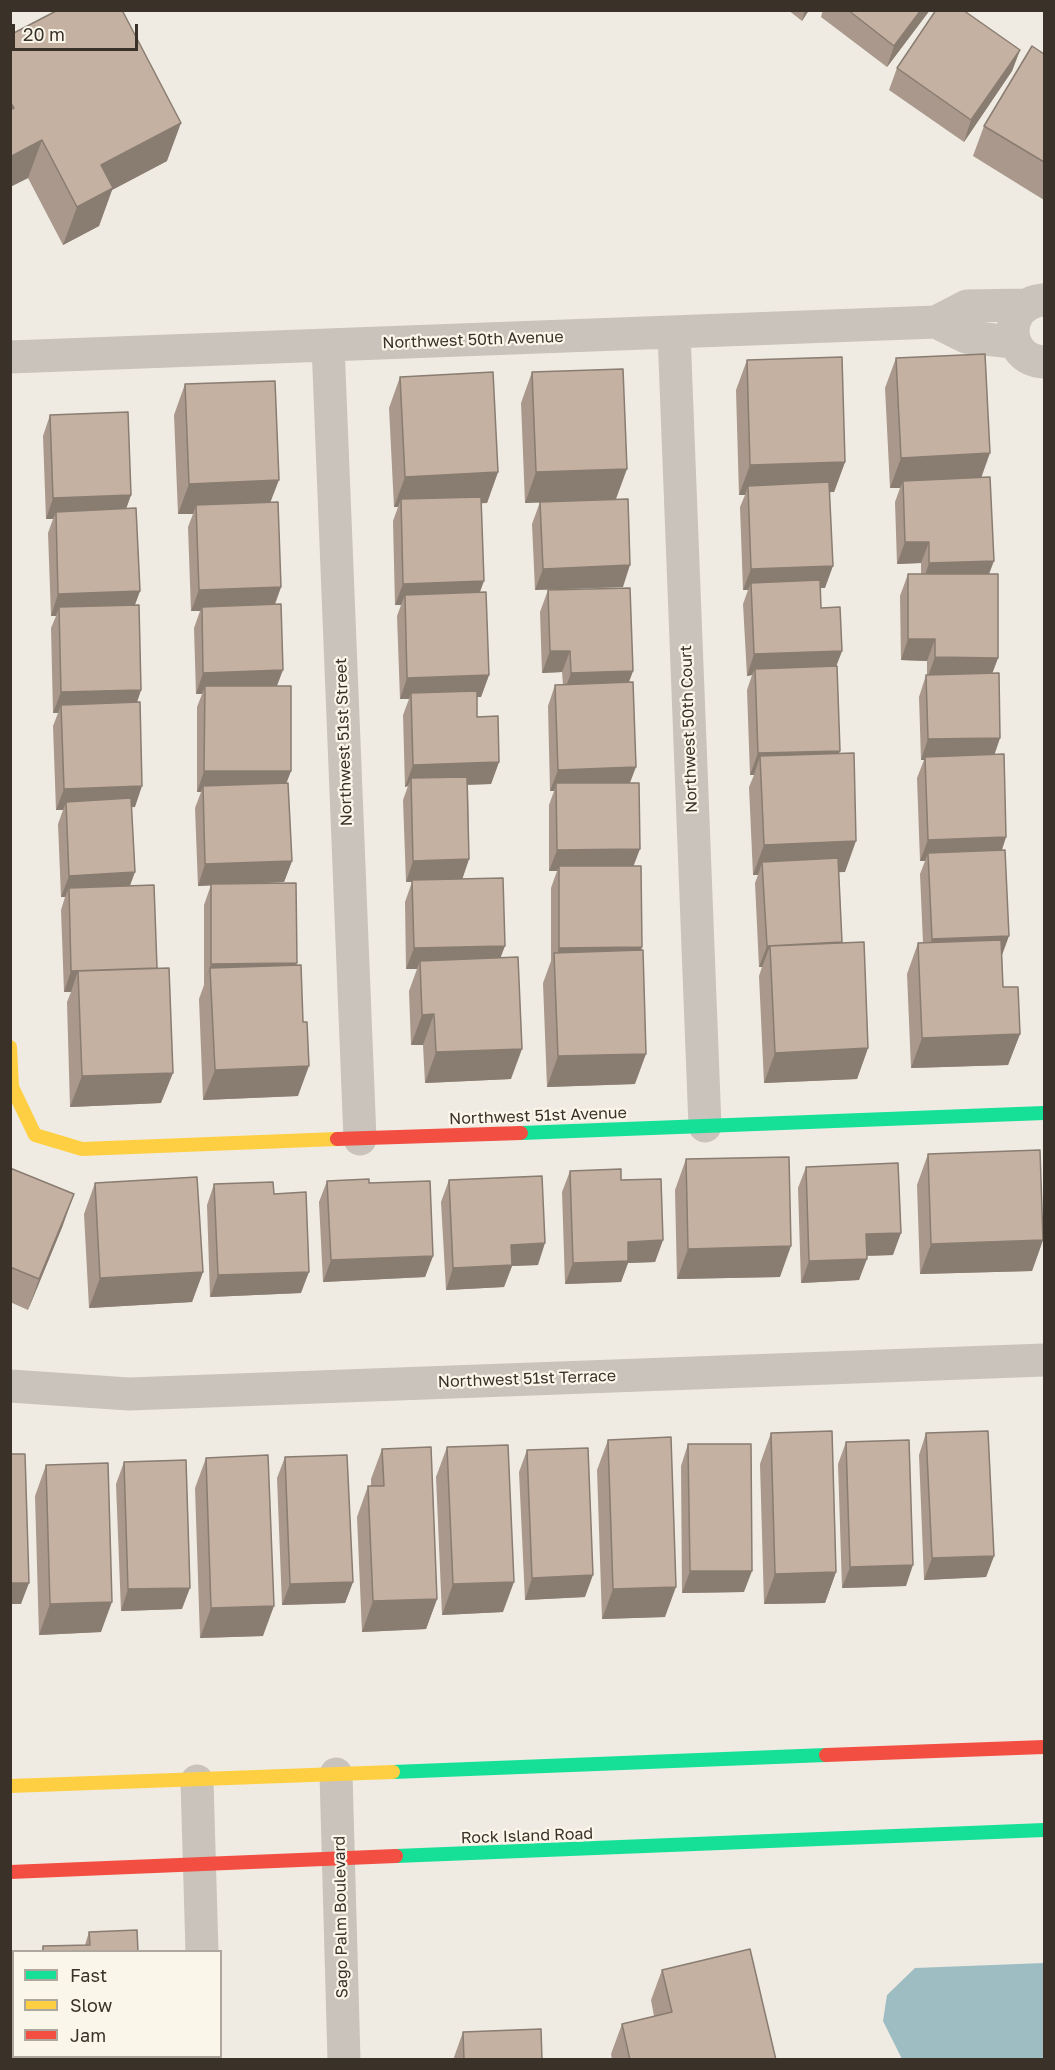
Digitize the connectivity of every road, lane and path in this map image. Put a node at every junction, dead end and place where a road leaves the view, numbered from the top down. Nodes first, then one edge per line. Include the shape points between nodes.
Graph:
1 (1040, 301) edge
2 (936, 322) junction
3 (674, 333) junction
4 (328, 345) junction
5 (10, 357) edge
6 (1035, 363) edge
7 (10, 1047) edge
8 (1044, 1113) edge
9 (705, 1126) junction
10 (360, 1139) junction
11 (1044, 1360) edge
12 (10, 1386) edge
13 (1044, 1747) edge
14 (336, 1774) junction
15 (197, 1781) junction
16 (10, 1786) edge
17 (1044, 1830) edge
18 (340, 1860) junction
19 (200, 1866) junction
20 (10, 1872) edge
21 (202, 1950) edge
22 (344, 2060) edge

1 - 2 street, Northwest 50th Avenue via 966,306
1 - 6 street via 1013,321
2 - 3 street, Northwest 50th Avenue
2 - 6 street, Northwest 50th Avenue
3 - 4 street, Northwest 50th Avenue
3 - 9 street, Northwest 50th Court
4 - 5 street, Northwest 50th Avenue
4 - 10 street, Northwest 51st Street
7 - 10 main road, Northwest 51st Avenue via 12,1087 35,1135 82,1149
8 - 9 main road, Northwest 51st Avenue
9 - 10 main road, Northwest 51st Avenue
11 - 12 street, Northwest 51st Terrace via 129,1394
13 - 14 main road
14 - 15 main road
14 - 18 street, Sago Palm Boulevard
15 - 16 main road
15 - 19 street
17 - 18 main road, Rock Island Road
18 - 19 main road, Rock Island Road
18 - 22 street, Sago Palm Boulevard
19 - 20 main road, Rock Island Road
19 - 21 street

